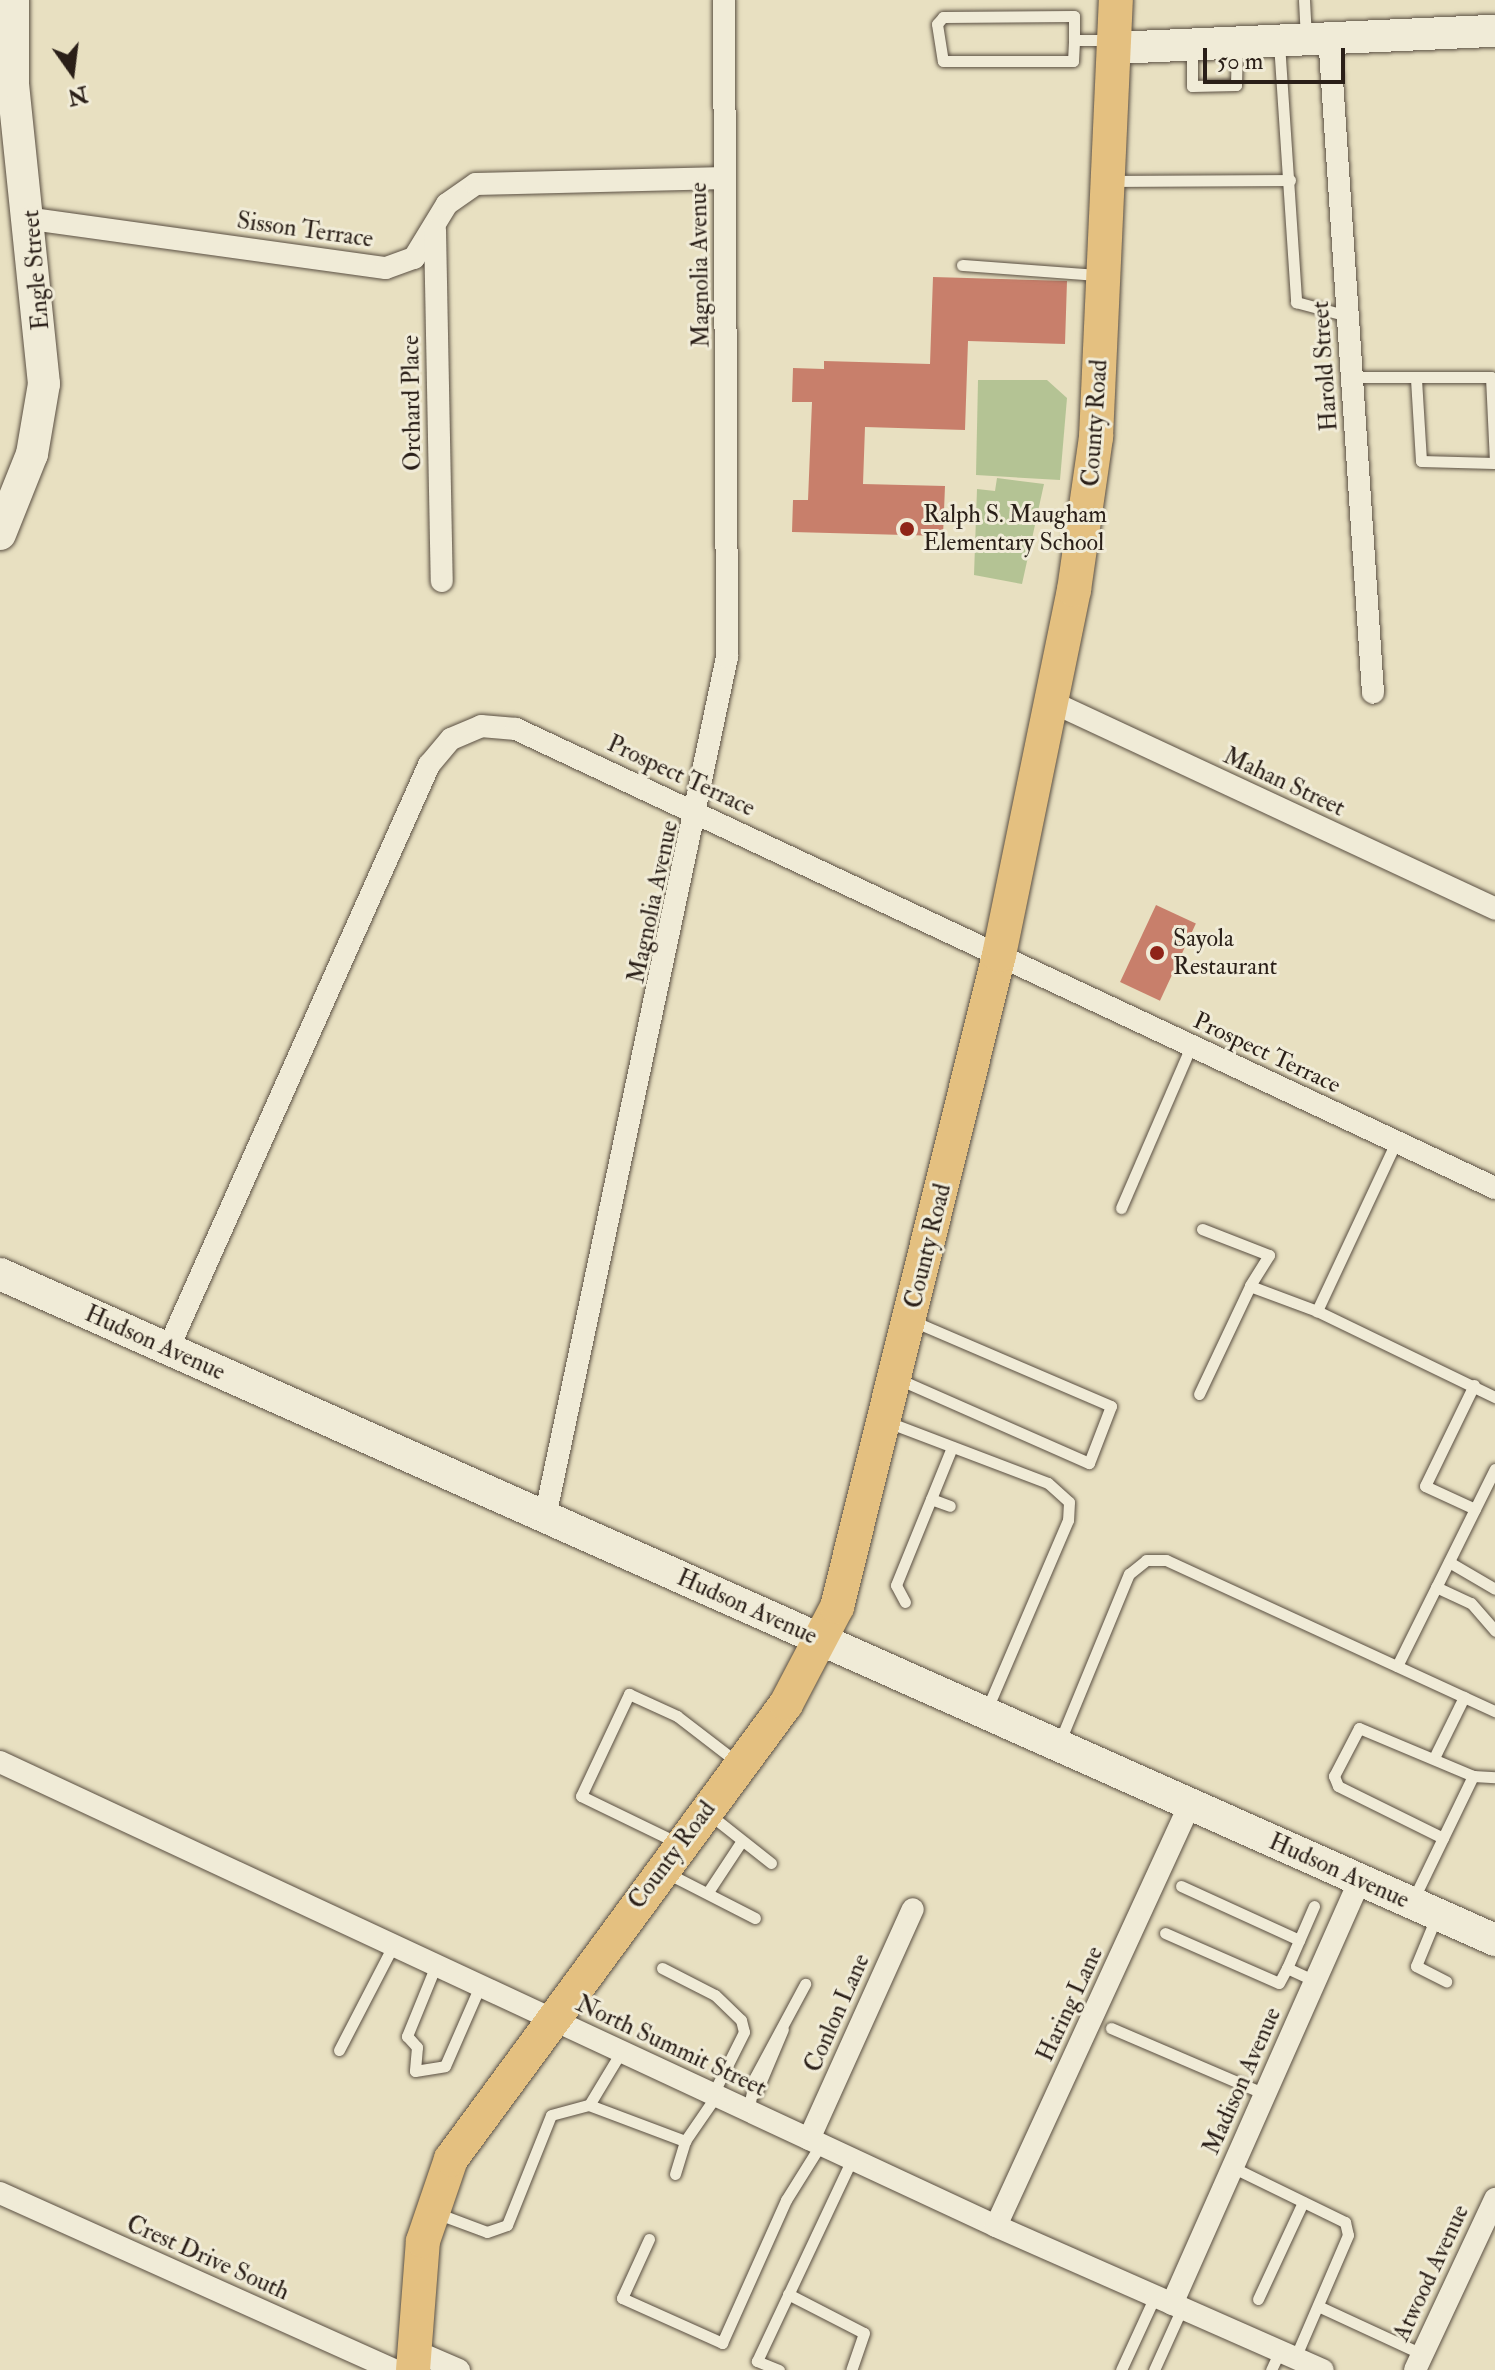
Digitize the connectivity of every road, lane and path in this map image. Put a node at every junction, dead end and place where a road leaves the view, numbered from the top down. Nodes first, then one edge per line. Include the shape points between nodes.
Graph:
1 (13, 0) edge
2 (724, 0) edge
3 (1116, 0) edge
4 (1304, 0) edge
5 (1495, 31) edge
6 (1305, 37) junction
7 (1074, 40) junction
8 (1237, 41) junction
9 (1192, 43) junction
10 (1115, 44) junction
11 (725, 178) junction
12 (1290, 180) junction
13 (1109, 181) junction
14 (32, 219) junction
15 (435, 225) junction
16 (962, 265) dead end
17 (1104, 276) junction
18 (1348, 316) junction
19 (1352, 377) junction
20 (1416, 379) junction
21 (1494, 463) edge
22 (0, 534) edge
23 (442, 581) dead end
24 (1373, 693) dead end
25 (1052, 702) junction
26 (699, 813) junction
27 (1495, 909) edge
28 (999, 955) junction
29 (1191, 1046) junction
30 (1396, 1142) junction
31 (1495, 1188) edge
32 (1121, 1208) dead end
33 (1202, 1229) dead end
34 (0, 1274) edge
35 (1250, 1286) junction
36 (1317, 1311) junction
37 (910, 1320) junction
38 (168, 1349) junction
39 (896, 1378) junction
40 (1474, 1385) junction
41 (1199, 1394) dead end
42 (1495, 1397) edge
43 (885, 1421) junction
44 (952, 1447) junction
45 (1495, 1469) edge
46 (931, 1499) junction
47 (950, 1506) dead end
48 (1475, 1509) junction
49 (545, 1517) junction
50 (1449, 1562) junction
51 (1436, 1587) junction
52 (1495, 1589) edge
53 (905, 1602) dead end
54 (1493, 1624) edge
55 (823, 1641) junction
56 (1397, 1666) junction
57 (1464, 1697) junction
58 (1495, 1711) edge
59 (985, 1713) junction
60 (1058, 1746) junction
61 (1434, 1758) junction
62 (0, 1762) edge
63 (740, 1765) junction
64 (1473, 1776) junction
65 (1495, 1777) edge
66 (1190, 1804) junction
67 (705, 1811) junction
68 (1443, 1838) junction
69 (741, 1842) junction
70 (671, 1857) junction
71 (771, 1863) dead end
72 (1360, 1880) junction
73 (1181, 1886) dead end
74 (708, 1892) junction
75 (1314, 1906) dead end
76 (913, 1909) dead end
77 (1425, 1909) junction
78 (755, 1918) dead end
79 (1165, 1933) dead end
80 (1299, 1940) junction
81 (1495, 1940) edge
82 (393, 1946) junction
83 (436, 1965) junction
84 (662, 1968) dead end
85 (1287, 1968) junction
86 (1315, 1981) junction
87 (1446, 1981) dead end
88 (805, 1984) dead end
89 (480, 1986) junction
90 (549, 2018) junction
91 (1111, 2028) dead end
92 (339, 2050) dead end
93 (621, 2052) junction
94 (1265, 2094) junction
95 (715, 2095) junction
96 (752, 2102) junction
97 (589, 2105) junction
98 (685, 2141) junction
99 (815, 2142) junction
100 (852, 2159) junction
101 (1232, 2167) junction
102 (675, 2174) dead end
103 (0, 2193) edge
104 (1495, 2199) edge
105 (1303, 2202) junction
106 (431, 2211) junction
107 (996, 2226) junction
108 (649, 2239) dead end
109 (788, 2294) junction
110 (1258, 2299) dead end
111 (1170, 2303) junction
112 (1318, 2306) junction
113 (1282, 2360) edge
114 (1418, 2362) edge
115 (407, 2364) edge
116 (459, 2370) edge
117 (779, 2370) edge
118 (851, 2370) edge
119 (1121, 2370) edge
120 (1154, 2370) edge
121 (1323, 2370) edge

1 - 14 street, Engle Street via 13,82
2 - 11 street, Magnolia Avenue
3 - 10 main road, County Road
4 - 6 lane
5 - 6 street
6 - 8 street
6 - 12 lane
6 - 18 street, Harold Street
7 - 7 lane via 1073,61 943,61 937,54 943,17 1074,16
7 - 10 lane
8 - 9 street
8 - 9 lane via 1236,85 1192,86
9 - 10 street
10 - 13 main road, County Road
11 - 15 street, Sisson Terrace via 492,181 460,192
11 - 26 street, Magnolia Avenue via 730,594 719,719
12 - 13 lane
12 - 18 lane via 1296,302
13 - 17 main road, County Road
14 - 15 street, Sisson Terrace via 386,268 414,258
14 - 22 street, Engle Street via 40,419
15 - 23 street, Orchard Place
16 - 17 lane
17 - 25 main road, County Road via 1089,504
18 - 19 street, Harold Street
19 - 20 lane
19 - 24 street, Harold Street
20 - 21 lane via 1421,461
20 - 21 lane via 1491,377
25 - 27 street, Mahan Street
25 - 28 main road, County Road
26 - 28 street, Prospect Terrace
26 - 38 street, Prospect Terrace via 516,729 474,728 439,751
26 - 49 street, Magnolia Avenue
28 - 29 street, Prospect Terrace
28 - 37 main road, County Road
29 - 30 street, Prospect Terrace
29 - 32 lane
30 - 31 street, Prospect Terrace
30 - 36 lane
33 - 35 lane via 1269,1255
34 - 38 street, Hudson Avenue
35 - 36 lane
35 - 41 lane
36 - 40 lane
37 - 39 main road, County Road
37 - 39 lane via 1111,1406 1089,1463
38 - 49 street, Hudson Avenue
39 - 43 main road, County Road
40 - 42 lane
40 - 48 lane via 1425,1486
43 - 44 lane
43 - 55 main road, County Road
44 - 46 lane
44 - 59 lane via 1058,1488 1070,1511
45 - 48 lane
46 - 47 lane
46 - 53 lane via 896,1585
48 - 50 lane
49 - 55 street, Hudson Avenue
50 - 51 lane
50 - 52 lane
51 - 54 lane via 1471,1603
51 - 56 lane
55 - 59 street, Hudson Avenue
55 - 63 main road, County Road
56 - 57 lane
56 - 60 lane via 1166,1560 1146,1560 1129,1574
57 - 58 lane
57 - 61 lane
59 - 60 street, Hudson Avenue
60 - 66 street, Hudson Avenue
61 - 64 lane
61 - 68 lane via 1359,1728 1334,1776 1338,1786
62 - 82 street, North Summit Street
63 - 67 main road, County Road
63 - 70 lane via 677,1716 629,1694 581,1796
64 - 65 lane
64 - 68 lane
66 - 72 street, Hudson Avenue
66 - 107 street, Haring Lane
67 - 69 lane
67 - 70 main road, County Road
68 - 77 lane
69 - 71 lane
69 - 74 lane
70 - 74 lane
70 - 90 main road, County Road
72 - 77 street, Hudson Avenue
72 - 86 street, Madison Avenue
73 - 80 lane
74 - 78 lane
75 - 80 lane
76 - 99 street, Conlon Lane
77 - 81 street, Hudson Avenue
77 - 87 lane via 1416,1966
79 - 85 lane via 1279,1983
80 - 85 lane
82 - 83 street, North Summit Street
82 - 92 lane
83 - 89 street, North Summit Street
83 - 89 lane via 407,2036 417,2047 415,2071 445,2066
84 - 95 lane via 715,1995 741,2020 744,2032
85 - 86 lane
86 - 94 street, Madison Avenue
88 - 96 lane via 755,2077
89 - 90 street, North Summit Street
90 - 93 street, North Summit Street
90 - 106 main road, County Road via 470,2125
91 - 94 lane
93 - 95 street, North Summit Street
93 - 97 lane
94 - 101 street, Madison Avenue
95 - 96 street, North Summit Street
95 - 98 lane
96 - 99 street, North Summit Street
97 - 98 lane
97 - 106 lane via 551,2115 507,2225 487,2232
98 - 102 lane
99 - 100 street, North Summit Street
99 - 108 lane via 722,2343 622,2298
100 - 107 street, North Summit Street
100 - 109 lane
101 - 105 lane
101 - 111 street, Madison Avenue
103 - 115 street, Crest Drive South
104 - 114 street, Atwood Avenue
105 - 110 lane
105 - 112 lane via 1345,2222 1348,2235
106 - 115 main road, County Road
107 - 111 street, North Summit Street
109 - 117 lane via 757,2361
109 - 118 lane via 864,2333
111 - 113 street, North Summit Street
111 - 119 lane
111 - 120 lane
112 - 113 lane
112 - 114 lane
113 - 121 street, North Summit Street
115 - 116 street, Crest Drive South

